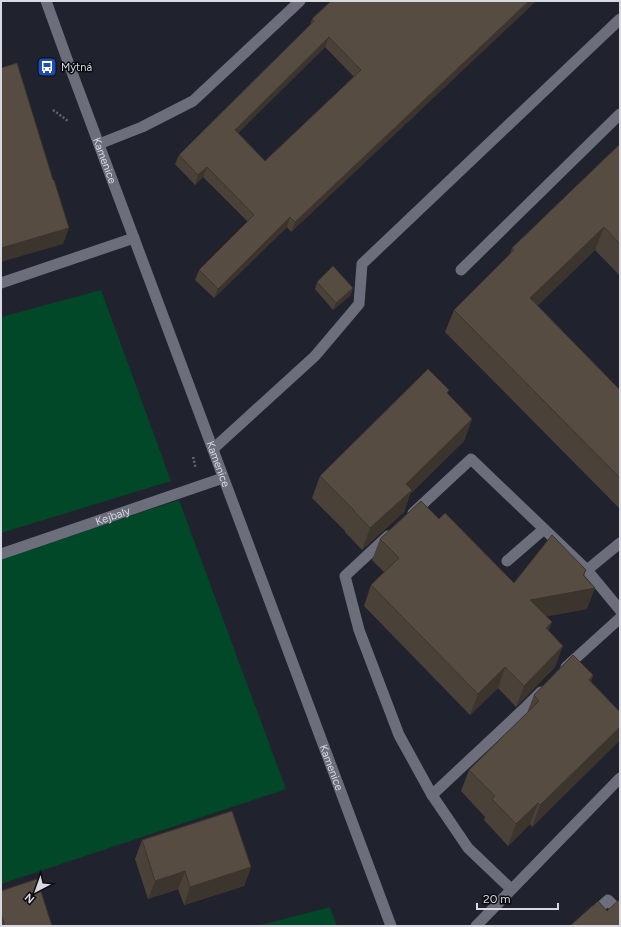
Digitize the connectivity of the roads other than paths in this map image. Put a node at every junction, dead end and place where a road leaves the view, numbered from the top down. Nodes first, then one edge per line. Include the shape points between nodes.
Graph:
1 (46, 1) edge
2 (295, 3) edge
3 (620, 19) edge
4 (620, 114) edge
5 (99, 144) junction
6 (134, 238) junction
7 (461, 270) dead end
8 (1, 283) edge
9 (213, 449) junction
10 (224, 478) junction
11 (544, 529) junction
12 (620, 543) edge
13 (1, 554) edge
14 (507, 561) dead end
15 (587, 570) junction
16 (620, 610) edge
17 (620, 618) edge
18 (556, 676) edge
19 (546, 687) edge
20 (620, 778) edge
21 (432, 795) junction
22 (512, 889) junction
23 (620, 912) edge
24 (391, 926) edge
25 (476, 926) edge
26 (580, 926) edge

1 - 5 street, Kamenice
2 - 5 street via 193,101 142,127
3 - 9 street via 362,264 360,304 315,356
4 - 7 street
5 - 6 street, Kamenice
6 - 8 street
6 - 9 street, Kamenice
9 - 10 street, Kamenice
10 - 13 street, Kejbaly
10 - 24 street, Kamenice
11 - 14 street
11 - 15 street
11 - 21 street via 471,460 345,576 359,630 400,735
12 - 15 street
15 - 16 street
17 - 18 street
19 - 21 street
20 - 22 street
21 - 22 street via 468,848
22 - 25 street
23 - 26 street via 608,900

